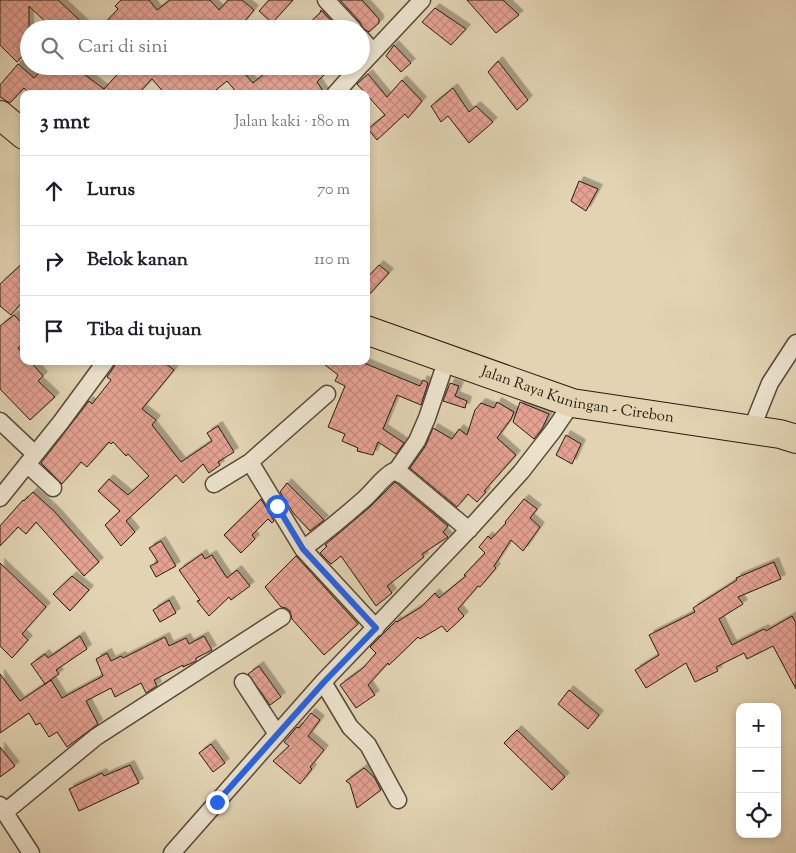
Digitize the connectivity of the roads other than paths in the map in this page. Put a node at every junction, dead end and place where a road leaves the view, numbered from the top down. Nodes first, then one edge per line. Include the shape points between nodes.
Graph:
1 (326, 0) edge
2 (422, 0) edge
3 (345, 20) edge
4 (370, 48) edge
5 (373, 52) junction
6 (370, 56) edge
7 (352, 75) edge
8 (338, 90) edge
9 (0, 115) edge
10 (20, 132) edge
11 (370, 331) edge
12 (796, 343) edge
13 (447, 359) junction
14 (103, 365) edge
15 (327, 394) dead end
16 (572, 403) junction
17 (0, 421) edge
18 (751, 430) junction
19 (796, 439) edge
20 (31, 459) junction
21 (250, 462) junction
22 (396, 471) junction
23 (214, 484) dead end
24 (53, 488) dead end
25 (0, 498) edge
26 (469, 530) junction
27 (303, 549) junction
28 (282, 618) dead end
29 (376, 628) junction
30 (243, 682) dead end
31 (324, 682) junction
32 (277, 734) junction
33 (398, 800) dead end
34 (4, 817) edge
35 (31, 853) edge
36 (172, 853) edge

1 - 3 street
2 - 5 street
4 - 5 street
5 - 6 street
7 - 8 street
9 - 10 highway
11 - 13 highway, Jalan Raya Kuningan - Cirebon
12 - 18 street via 770,383
13 - 16 highway, Jalan Raya Kuningan - Cirebon
13 - 22 street via 417,441
14 - 20 street
15 - 21 street
16 - 18 highway, Jalan Raya Kuningan - Cirebon
16 - 26 street via 521,472
17 - 20 street
18 - 19 highway, Jalan Raya Kuningan - Cirebon
20 - 24 street
20 - 25 street
21 - 23 street
21 - 27 street
22 - 26 street
22 - 27 street via 392,471 365,498
26 - 29 street
27 - 29 street
28 - 34 street via 96,736
29 - 31 street
30 - 32 street
31 - 32 street
31 - 33 street
32 - 36 street
34 - 35 street

